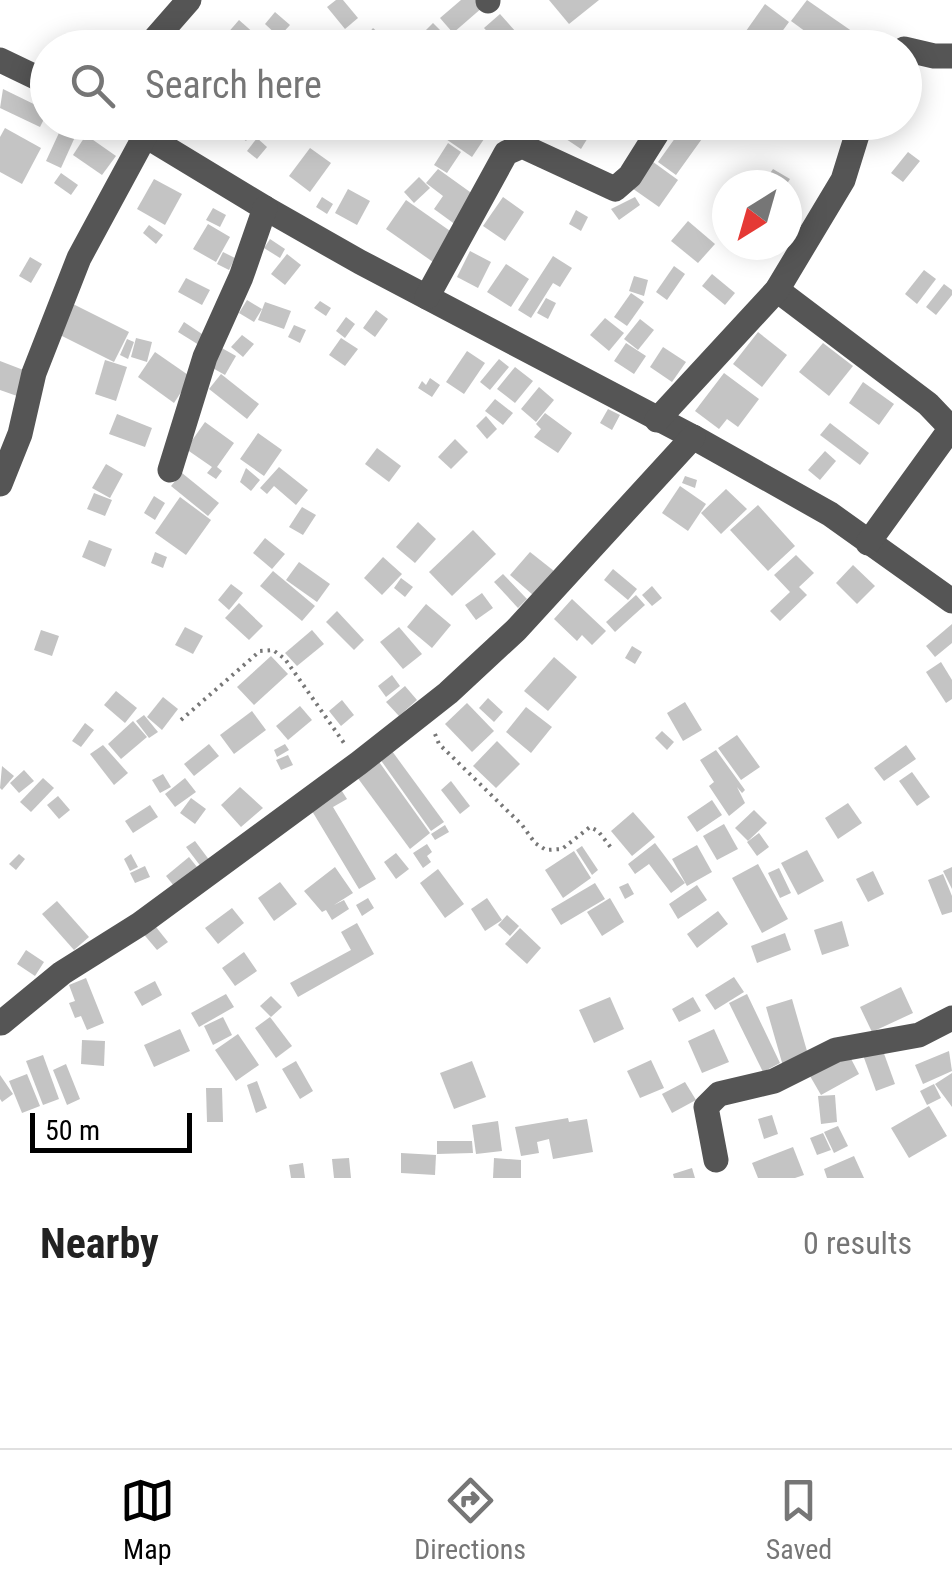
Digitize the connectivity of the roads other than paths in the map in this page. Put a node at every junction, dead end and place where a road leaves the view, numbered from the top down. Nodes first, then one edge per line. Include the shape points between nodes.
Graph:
1 (188, 0) edge
2 (163, 30) edge
3 (922, 53) edge
4 (952, 56) edge
5 (0, 60) edge
6 (30, 74) edge
7 (129, 140) edge
8 (152, 140) edge
9 (653, 140) edge
10 (855, 140) edge
11 (265, 208) junction
12 (776, 290) junction
13 (427, 296) junction
14 (658, 420) junction
15 (952, 420) edge
16 (951, 428) edge
17 (693, 436) junction
18 (170, 470) dead end
19 (0, 484) edge
20 (868, 543) junction
21 (952, 601) edge
22 (952, 1018) edge
23 (1, 1023) edge
24 (716, 1160) dead end

1 - 2 street
3 - 4 street
5 - 6 street
7 - 19 street via 34,373
8 - 11 street
9 - 13 street via 616,189 522,146 506,153
10 - 12 street via 843,180
11 - 13 street
11 - 18 street via 205,357
12 - 14 street
12 - 16 street
13 - 14 street
14 - 17 street
15 - 16 street
16 - 20 street
17 - 20 street
17 - 23 street via 516,630 424,712
20 - 21 street
22 - 24 street via 919,1035 836,1050 774,1081 719,1094 706,1107

